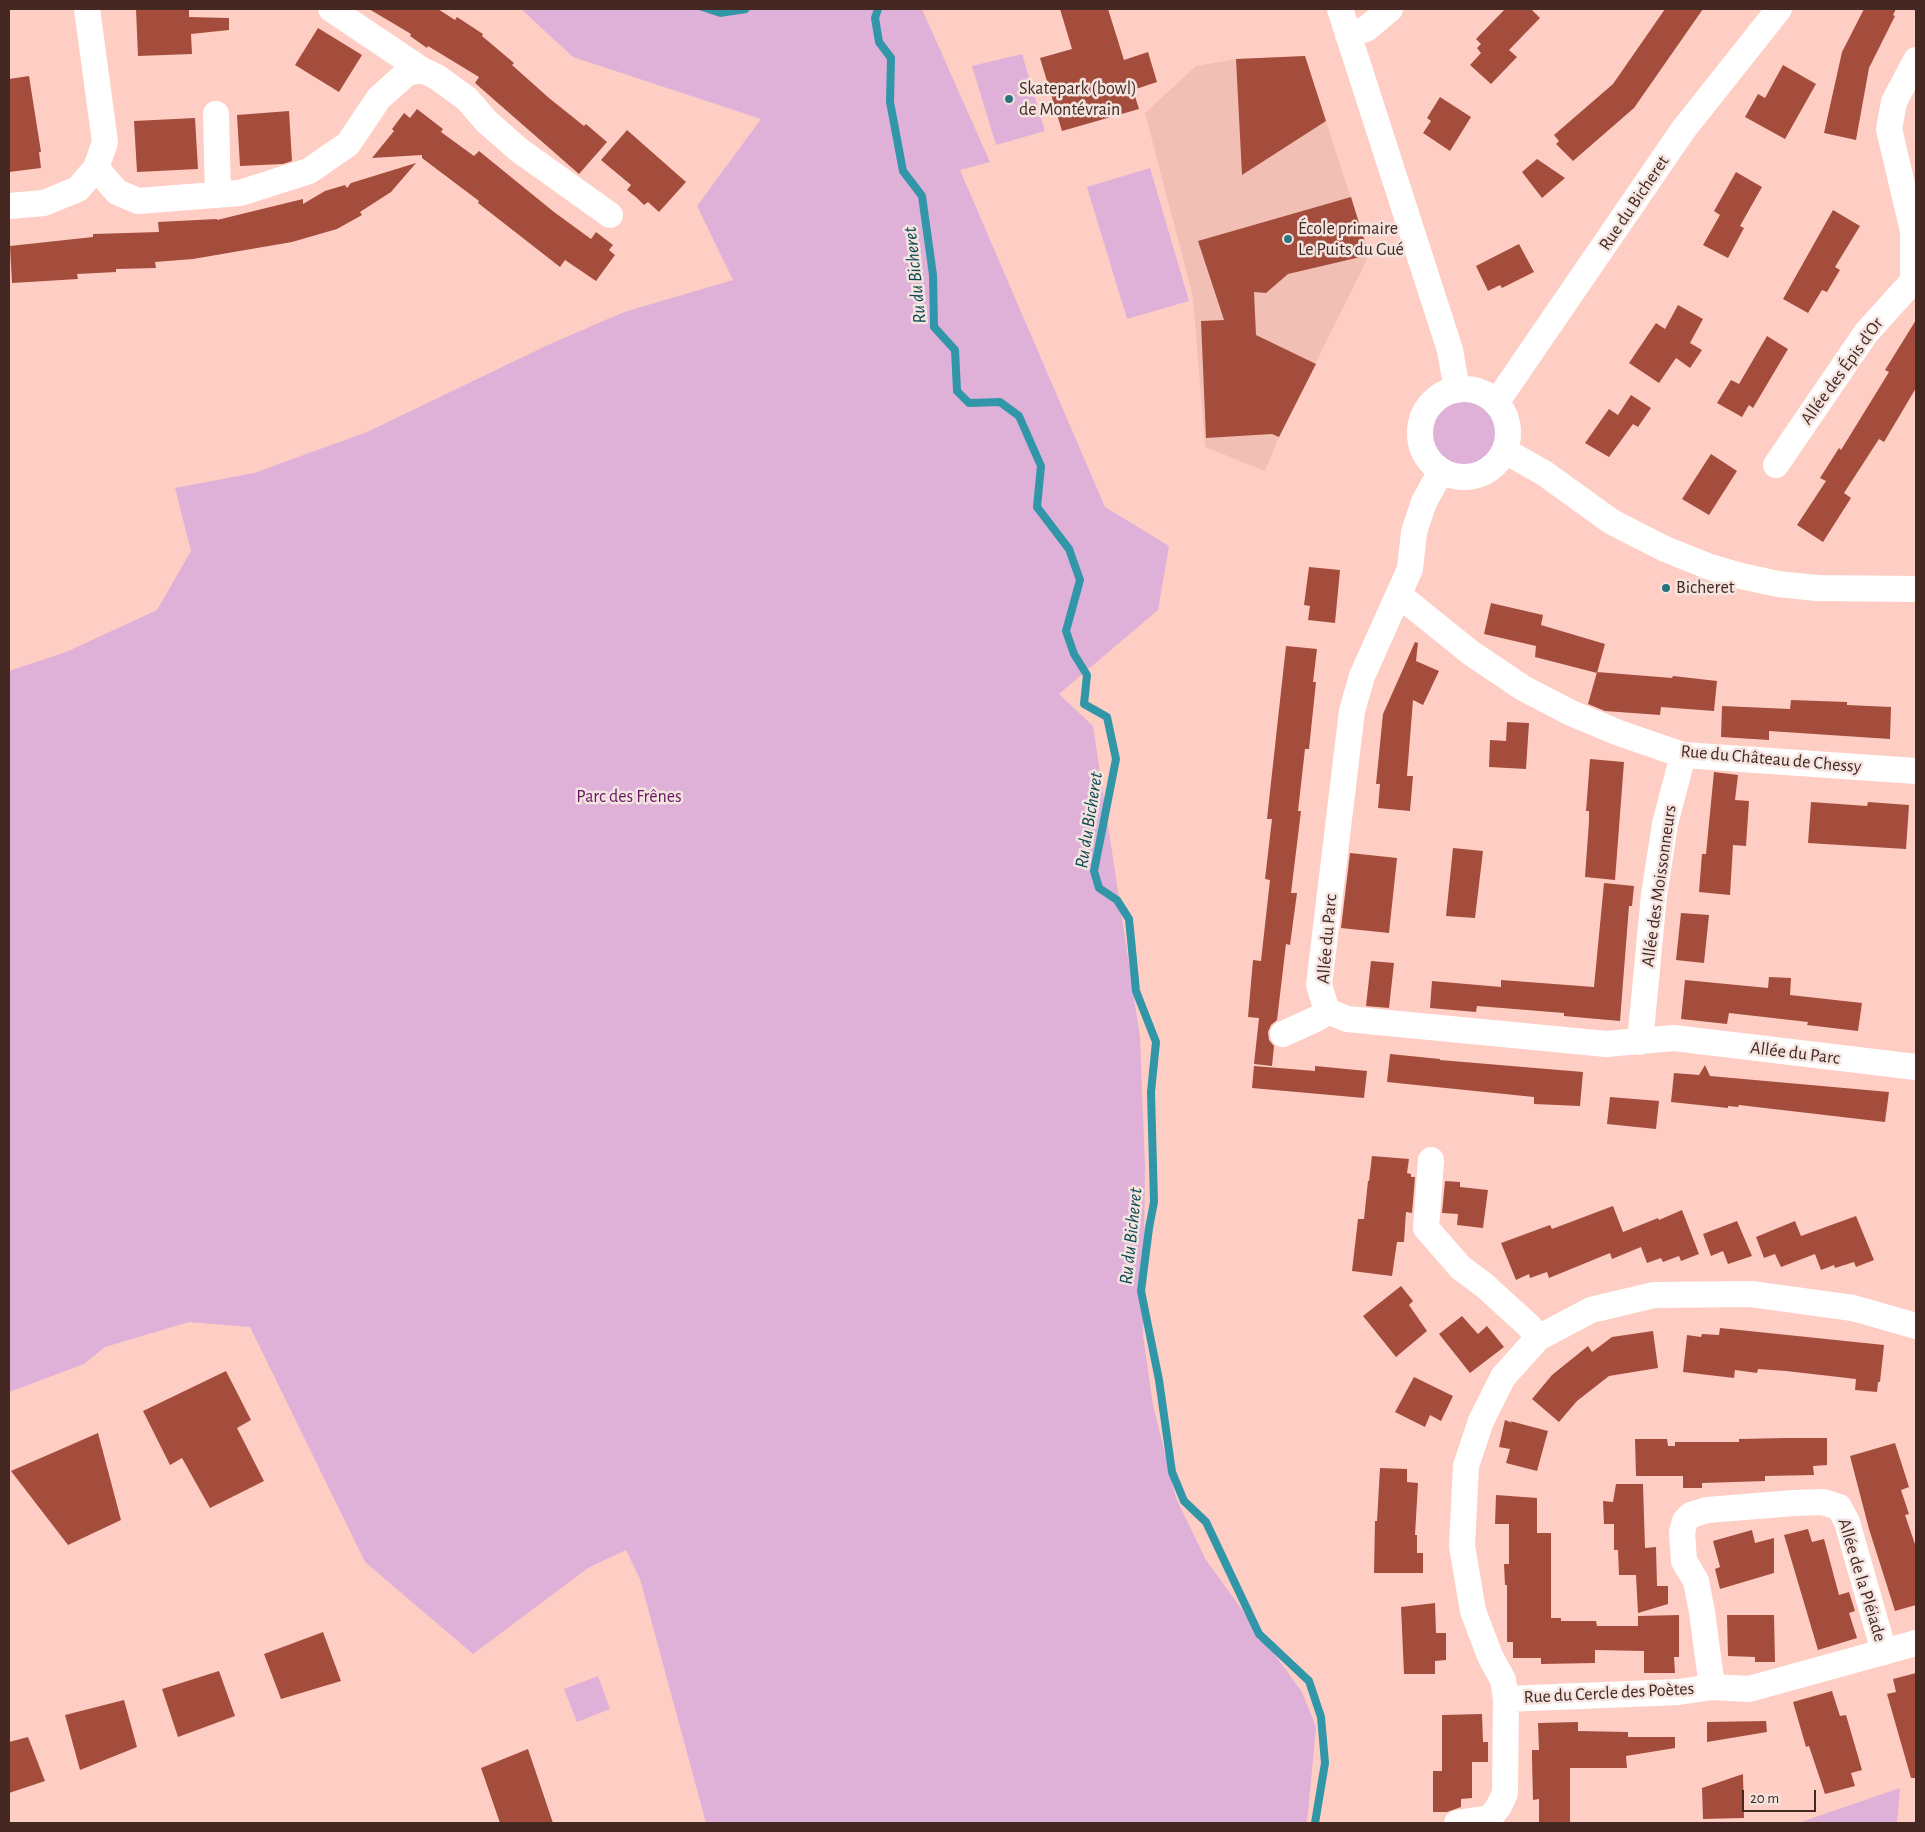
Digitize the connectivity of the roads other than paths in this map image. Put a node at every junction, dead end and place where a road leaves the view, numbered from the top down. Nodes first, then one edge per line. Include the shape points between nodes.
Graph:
1 (87, 9) edge
2 (331, 9) edge
3 (1340, 9) edge
4 (1390, 9) edge
5 (1780, 9) edge
6 (1348, 35) junction
7 (1916, 60) edge
8 (422, 70) junction
9 (216, 114) dead end
10 (96, 168) junction
11 (218, 194) junction
12 (9, 206) edge
13 (610, 215) dead end
14 (1915, 282) edge
15 (1457, 390) junction
16 (1496, 403) junction
17 (1505, 451) junction
18 (1776, 465) dead end
19 (1440, 471) junction
20 (1916, 589) edge
21 (1399, 596) junction
22 (1683, 755) junction
23 (1916, 771) edge
24 (1327, 1011) junction
25 (1641, 1031) junction
26 (1283, 1034) dead end
27 (1916, 1067) edge
28 (1430, 1160) dead end
29 (1916, 1326) edge
30 (1538, 1338) junction
31 (1916, 1643) edge
32 (1884, 1652) junction
33 (1712, 1687) junction
34 (1506, 1699) junction
35 (1457, 1823) edge

1 - 10 street via 105,142
2 - 8 street
3 - 6 street
4 - 6 street via 1366,29
5 - 16 street, Rue du Bicheret via 1684,130
6 - 15 street via 1450,350
7 - 14 street via 1894,102 1889,130 1913,231
8 - 11 street via 407,73 379,98 348,144 309,171 240,193
8 - 13 street via 467,99 519,150
9 - 11 street
10 - 11 street via 117,192 138,201
10 - 12 street via 78,189 44,203
14 - 18 street, Allée des Épis d'Or via 1866,333
15 - 16 street via 1485,394
15 - 19 street via 1441,396 1427,408 1420,424 1420,442 1427,459
16 - 17 street via 1508,426
17 - 19 street via 1494,467 1477,476 1458,478
17 - 20 street via 1544,473 1612,522 1710,567 1778,584 1817,588
19 - 21 street, Allée du Parc via 1424,502 1414,532 1410,569
21 - 22 street, Rue du Château de Chessy via 1471,653 1524,688 1571,713
21 - 24 street, Allée du Parc via 1362,676 1352,711 1320,985
22 - 23 street, Rue du Château de Chessy
22 - 25 street, Allée des Moissonneurs via 1665,824 1655,886
24 - 25 street, Allée du Parc via 1348,1019 1606,1044
24 - 26 street
25 - 27 street, Allée du Parc via 1674,1038
28 - 30 street via 1426,1228 1461,1268 1484,1285
29 - 30 street, Rue du Cercle des Poètes via 1853,1308 1751,1294 1654,1295 1591,1310
30 - 34 street, Rue du Cercle des Poètes via 1503,1377 1481,1420 1466,1466 1462,1546 1473,1611 1502,1680
31 - 32 street, Rue du Cercle des Poètes
32 - 33 street, Rue du Cercle des Poètes via 1749,1689
32 - 33 street, Allée de la Pléiade via 1847,1522 1839,1507 1823,1502 1803,1502 1708,1510 1691,1514 1682,1532 1684,1560 1696,1581
33 - 34 street, Rue du Cercle des Poètes via 1678,1692
34 - 35 street via 1505,1793 1490,1818

